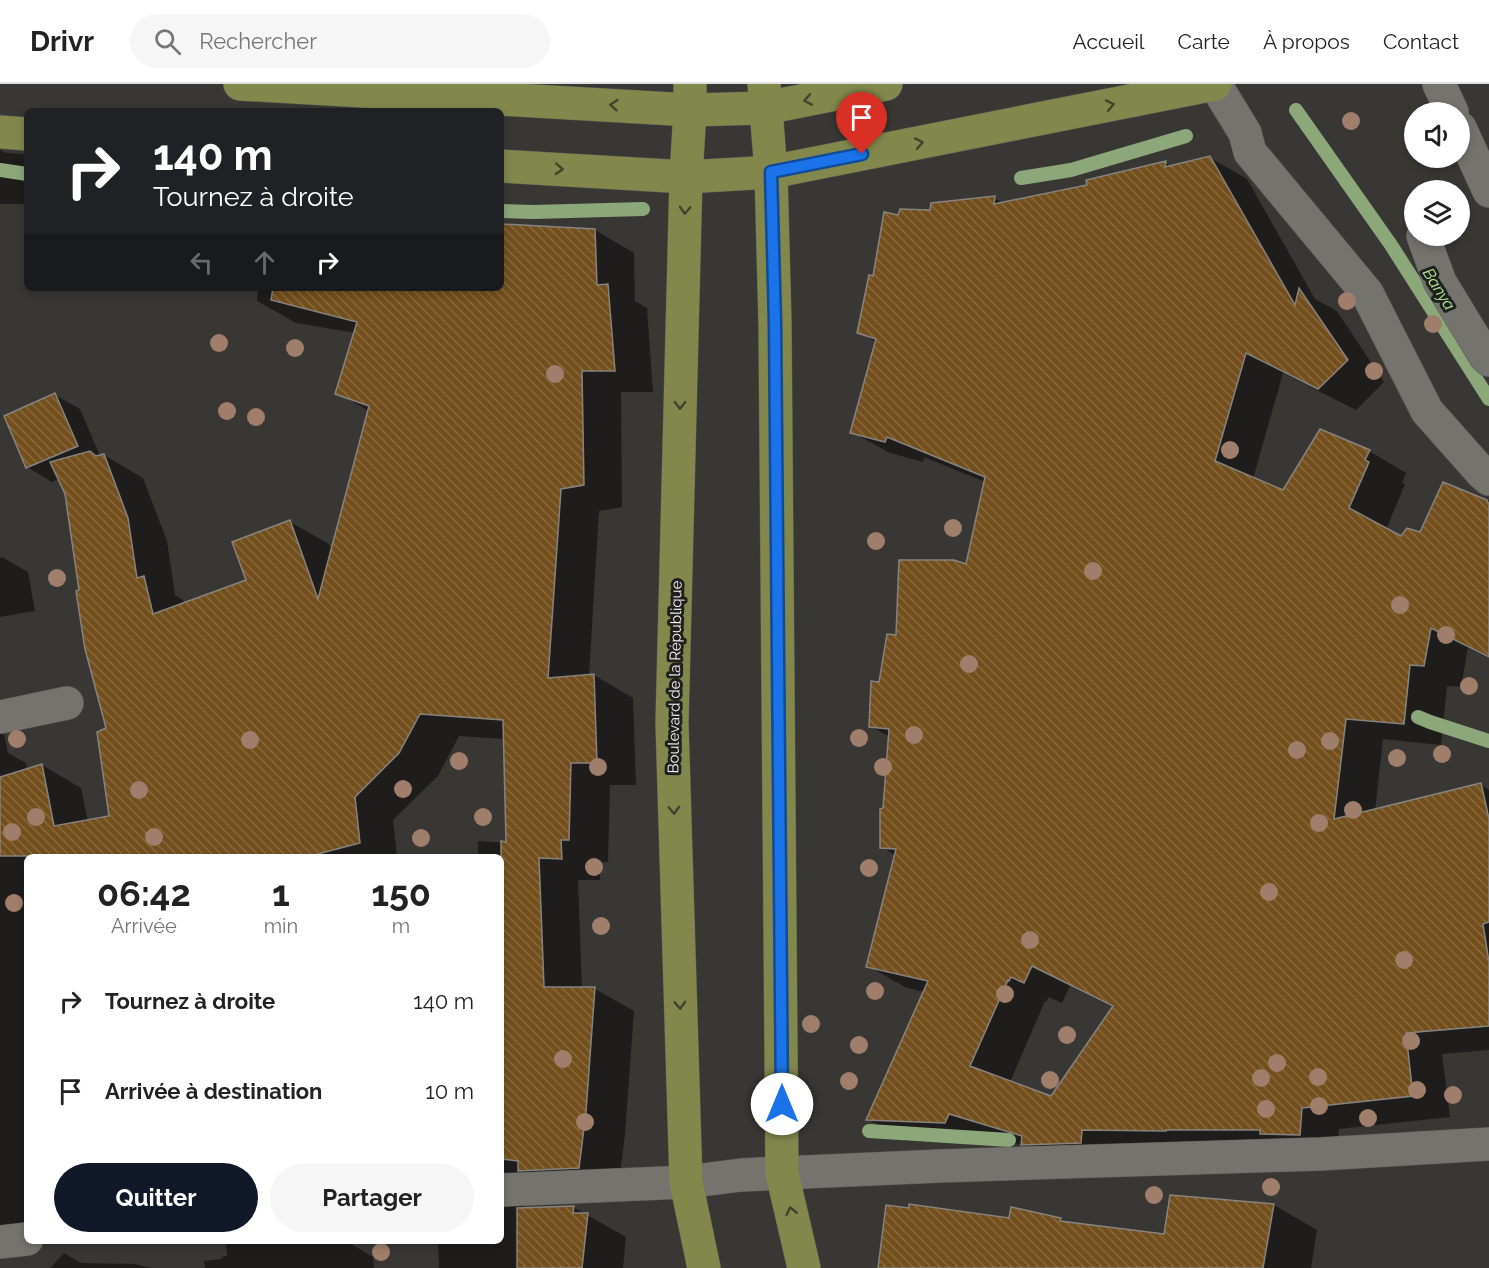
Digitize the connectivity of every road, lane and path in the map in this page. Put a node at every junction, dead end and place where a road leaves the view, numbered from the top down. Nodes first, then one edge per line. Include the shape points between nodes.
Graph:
1 (240, 84) edge
2 (1215, 84) edge
3 (1439, 84) edge
4 (867, 86) edge
5 (581, 93) edge
6 (764, 96) edge
7 (690, 97) edge
8 (1447, 102) edge
9 (0, 132) edge
10 (24, 134) edge
11 (1470, 149) edge
12 (504, 166) edge
13 (771, 172) junction
14 (686, 177) junction
15 (1489, 190) edge
16 (1427, 246) edge
17 (1489, 360) edge
18 (1489, 479) edge
19 (67, 703) dead end
20 (0, 717) edge
21 (1489, 1144) edge
22 (782, 1173) junction
23 (686, 1182) junction
24 (504, 1190) edge
25 (24, 1239) edge
26 (0, 1242) edge
27 (704, 1268) edge
28 (804, 1268) edge

1 - 5 main road
13 -> 2 main road
2 - 18 street via 1245,133 1250,152 1367,292 1427,411
3 - 8 street
4 -> 6 main road
7 -> 5 main road
6 - 7 main road
6 - 13 main road
7 - 14 main road, Boulevard de la République
9 - 10 main road
11 - 15 street
12 -> 14 main road
13 - 14 main road
13 - 22 main road
14 -> 23 main road, Boulevard de la République via 672,723
16 - 17 street via 1440,282
19 - 20 street
21 - 22 street via 1321,1154
22 - 23 street
28 -> 22 main road
23 - 24 street
23 - 27 main road, Boulevard de la République
25 - 26 street

